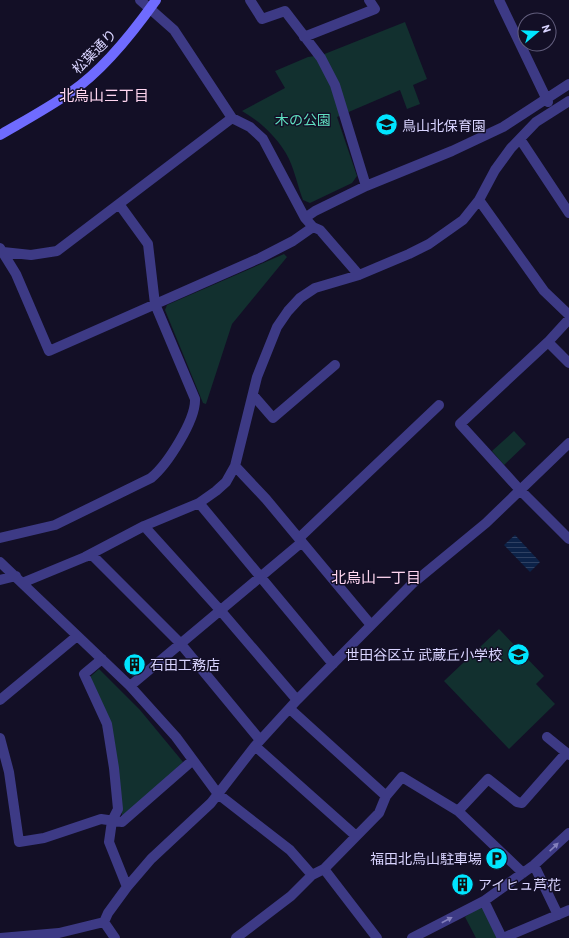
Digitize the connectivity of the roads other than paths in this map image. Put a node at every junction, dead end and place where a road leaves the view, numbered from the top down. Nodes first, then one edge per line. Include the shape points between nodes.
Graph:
1 (140, 0) edge
2 (250, 0) edge
3 (370, 0) edge
4 (500, 0) edge
5 (153, 4) edge
6 (304, 37) junction
7 (569, 84) edge
8 (547, 97) junction
9 (569, 102) edge
10 (550, 112) junction
11 (232, 118) junction
12 (0, 135) edge
13 (520, 139) junction
14 (366, 186) junction
15 (479, 200) junction
16 (119, 204) junction
17 (569, 213) edge
18 (305, 218) junction
19 (313, 227) junction
20 (2, 250) edge
21 (359, 275) junction
22 (155, 304) junction
23 (569, 315) edge
24 (569, 319) edge
25 (548, 342) junction
26 (569, 362) edge
27 (335, 365) dead end
28 (253, 395) junction
29 (439, 405) dead end
30 (569, 443) edge
31 (235, 466) junction
32 (520, 490) junction
33 (198, 503) junction
34 (144, 526) junction
35 (0, 538) edge
36 (569, 539) edge
37 (301, 540) junction
38 (91, 554) junction
39 (0, 562) edge
40 (260, 576) junction
41 (0, 580) edge
42 (19, 580) junction
43 (220, 610) junction
44 (371, 625) junction
45 (77, 636) junction
46 (180, 643) junction
47 (102, 659) junction
48 (333, 664) junction
49 (130, 686) junction
50 (0, 700) edge
51 (297, 700) junction
52 (290, 709) junction
53 (547, 737) dead end
54 (0, 738) edge
55 (258, 743) junction
56 (568, 754) edge
57 (193, 760) junction
58 (218, 794) junction
59 (386, 796) junction
60 (458, 811) junction
61 (112, 821) junction
62 (569, 833) edge
63 (356, 836) junction
64 (534, 865) junction
65 (324, 869) junction
66 (523, 873) junction
67 (312, 875) junction
68 (127, 887) junction
69 (484, 901) junction
70 (569, 910) edge
71 (558, 914) junction
72 (104, 922) junction
73 (0, 938) edge
74 (115, 938) edge
75 (236, 938) edge
76 (377, 938) edge
77 (412, 938) edge
78 (502, 938) edge

1 - 5 street
2 - 6 street via 262,19 285,11
3 - 6 street via 375,9
4 - 8 street
5 - 11 street via 174,30
5 - 12 street, 松葉通り via 126,39 71,92
6 - 14 street via 321,58 335,85
7 - 8 street
8 - 10 street
8 - 14 street via 503,127
9 - 10 street
10 - 13 street
11 - 16 street
11 - 18 street via 250,127 263,139
13 - 15 street via 495,170
13 - 17 street
14 - 18 street
15 - 21 street via 463,220 429,244
15 - 23 street via 544,291
16 - 20 street via 57,251 31,255
16 - 22 street via 148,244
18 - 19 street
19 - 21 street via 320,230
19 - 22 street via 267,254
20 - 22 street via 16,274 49,350
21 - 28 street via 315,288 300,298 288,311 276,327
22 - 35 street via 195,399 193,415 168,460 151,478 55,525
24 - 25 street
25 - 26 street
25 - 32 street via 460,424
27 - 28 street via 273,418
28 - 31 street
29 - 37 street
30 - 32 street
31 - 33 street via 226,482
31 - 37 street
32 - 36 street
32 - 44 street via 486,523 412,584
33 - 34 street
33 - 40 street
34 - 38 street
34 - 43 street
37 - 40 street
37 - 44 street
38 - 42 street
38 - 46 street
39 - 42 street
40 - 43 street
40 - 48 street
41 - 42 street
42 - 45 street
43 - 46 street
43 - 51 street
44 - 48 street
45 - 47 street
45 - 50 street
46 - 49 street
46 - 55 street
47 - 49 street
47 - 61 street via 84,674 107,724 118,809
48 - 51 street
49 - 57 street
51 - 52 street
52 - 55 street
52 - 59 street
53 - 56 street
54 - 61 street via 9,772 18,842 44,838 100,819
55 - 58 street
55 - 63 street
56 - 60 street via 522,803 517,802 488,779
57 - 58 street
57 - 61 street via 122,822
58 - 67 street via 290,850
58 - 68 street via 151,859
59 - 60 street via 402,777
59 - 63 street via 379,813
60 - 66 street
61 - 68 street via 110,842
64 -> 62 street
63 - 65 street
64 - 66 street
64 - 71 street
65 - 67 street
65 - 76 street
66 - 69 street
67 - 75 street via 290,896
68 - 72 street
77 -> 69 street
69 - 78 street
70 - 71 street
71 - 78 street
72 - 73 street via 60,933
72 - 74 street

